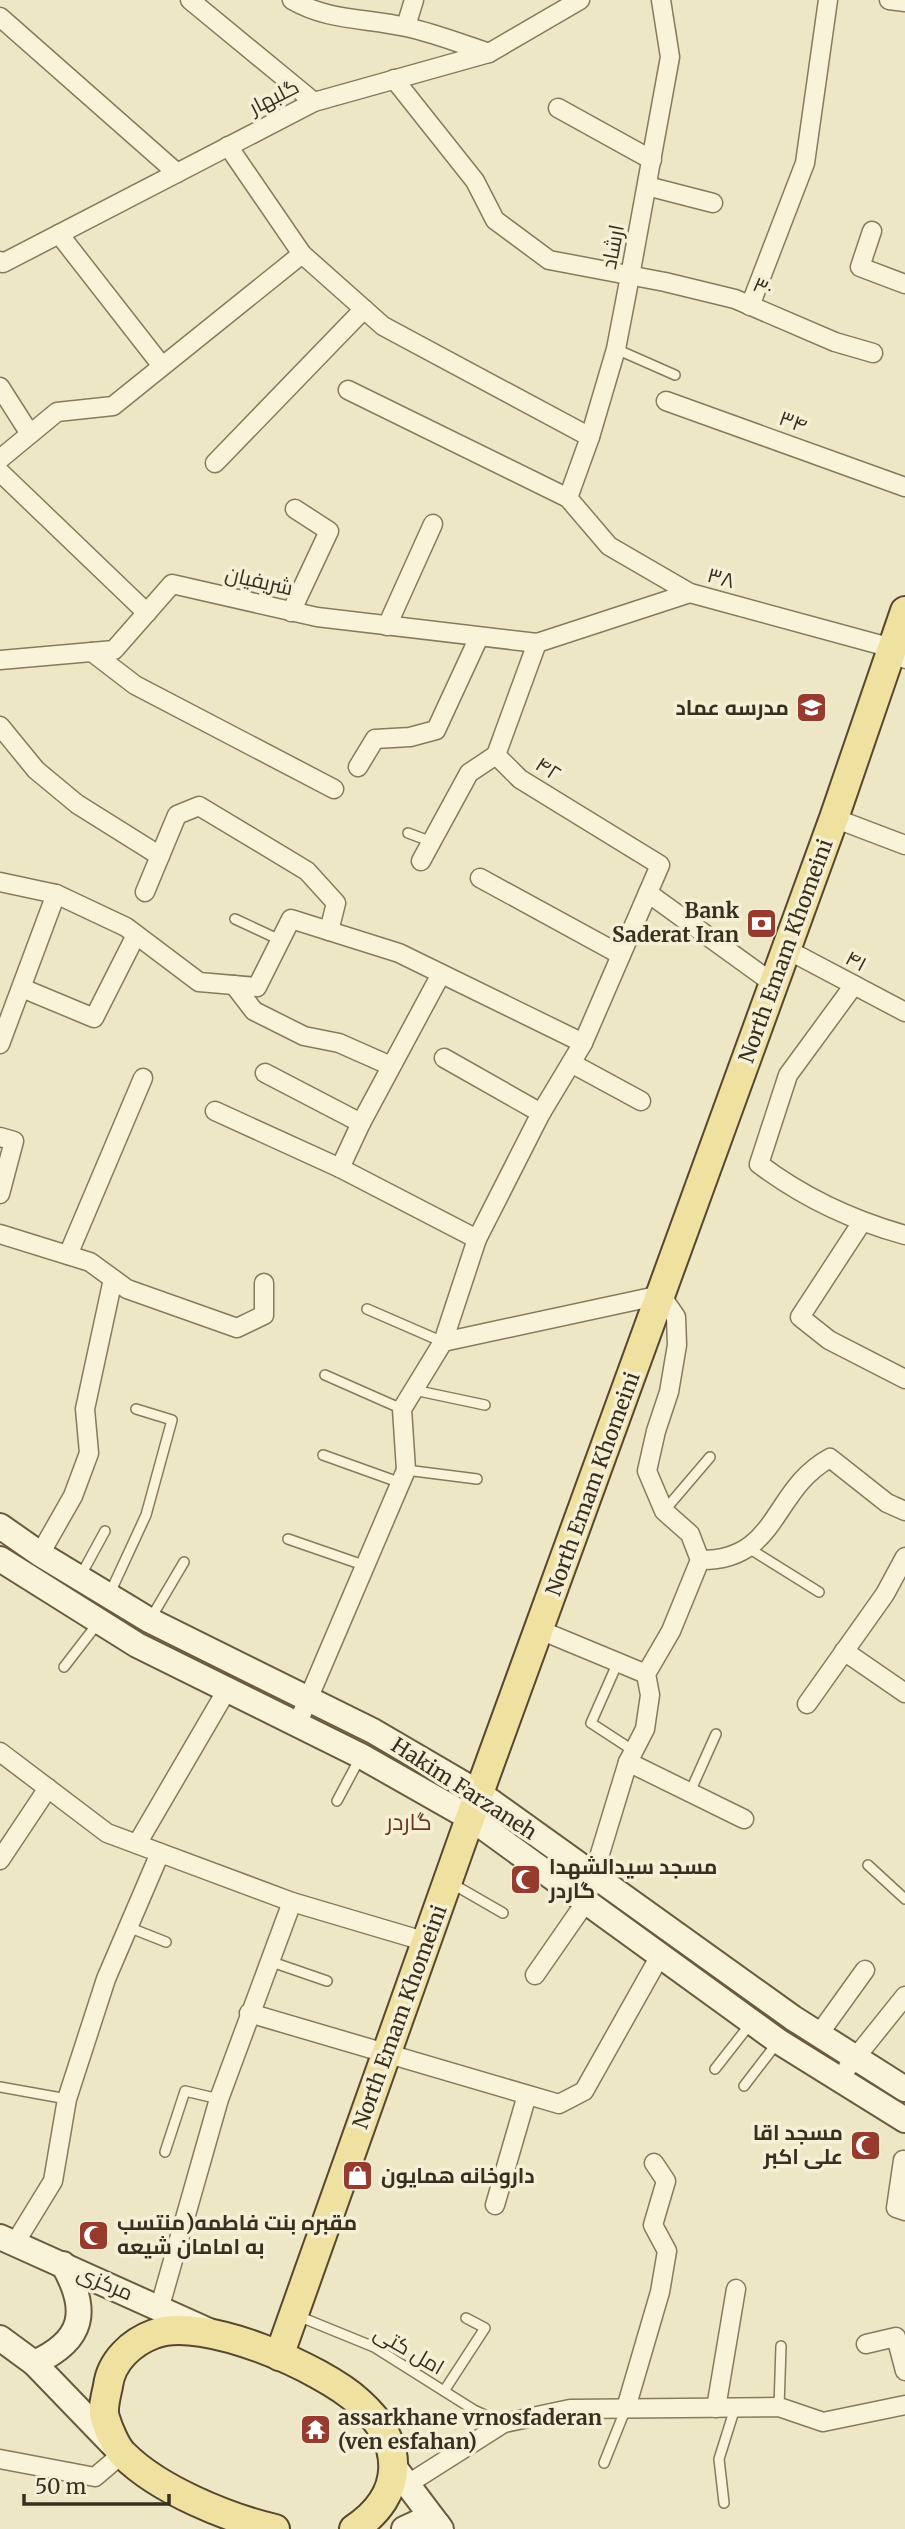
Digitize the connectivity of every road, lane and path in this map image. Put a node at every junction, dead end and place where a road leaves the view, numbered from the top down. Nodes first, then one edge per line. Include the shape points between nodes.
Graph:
1 (190, 0) edge
2 (292, 0) edge
3 (414, 0) edge
4 (580, 0) edge
5 (662, 0) edge
6 (828, 0) edge
7 (889, 0) edge
8 (905, 2) edge
9 (0, 17) edge
10 (406, 26) junction
11 (489, 52) junction
12 (394, 79) junction
13 (314, 102) junction
14 (558, 108) dead end
15 (228, 146) junction
16 (652, 160) junction
17 (177, 173) junction
18 (647, 186) junction
19 (713, 203) dead end
20 (872, 231) dead end
21 (59, 234) junction
22 (302, 254) junction
23 (0, 261) edge
24 (631, 276) junction
25 (905, 284) edge
26 (750, 306) junction
27 (364, 309) junction
28 (616, 349) junction
29 (873, 353) dead end
30 (162, 366) junction
31 (675, 375) dead end
32 (0, 387) edge
33 (348, 390) dead end
34 (666, 401) dead end
35 (30, 434) junction
36 (590, 437) junction
37 (0, 459) edge
38 (215, 463) dead end
39 (0, 472) edge
40 (905, 487) edge
41 (568, 498) junction
42 (295, 509) dead end
43 (433, 524) dead end
44 (690, 593) junction
45 (905, 611) edge
46 (291, 612) junction
47 (147, 613) junction
48 (387, 626) junction
49 (479, 637) junction
50 (537, 643) junction
51 (92, 652) junction
52 (899, 654) edge
53 (0, 660) edge
54 (0, 726) edge
55 (496, 755) junction
56 (358, 767) dead end
57 (334, 789) dead end
58 (834, 818) junction
59 (408, 833) dead end
60 (432, 842) junction
61 (905, 845) edge
62 (160, 856) junction
63 (421, 861) dead end
64 (480, 878) dead end
65 (0, 882) edge
66 (145, 892) dead end
67 (56, 894) junction
68 (648, 894) junction
69 (235, 919) dead end
70 (329, 931) junction
71 (136, 935) junction
72 (280, 940) junction
73 (786, 949) junction
74 (621, 956) junction
75 (441, 974) junction
76 (774, 984) junction
77 (234, 985) junction
78 (854, 985) junction
79 (22, 988) junction
80 (905, 1012) edge
81 (583, 1042) junction
82 (0, 1044) edge
83 (444, 1058) dead end
84 (571, 1063) junction
85 (391, 1066) junction
86 (265, 1073) dead end
87 (143, 1078) dead end
88 (641, 1101) dead end
89 (215, 1111) dead end
90 (541, 1113) junction
91 (360, 1123) junction
92 (0, 1137) edge
93 (340, 1168) junction
94 (0, 1194) edge
95 (862, 1222) junction
96 (0, 1234) edge
97 (905, 1235) edge
98 (477, 1239) junction
99 (68, 1255) junction
100 (113, 1279) junction
101 (264, 1283) dead end
102 (661, 1295) junction
103 (367, 1308) dead end
104 (443, 1342) junction
105 (325, 1375) dead end
106 (905, 1379) edge
107 (414, 1390) junction
108 (485, 1405) dead end
109 (136, 1409) dead end
110 (402, 1409) junction
111 (323, 1455) dead end
112 (710, 1457) dead end
113 (403, 1476) junction
114 (477, 1479) dead end
115 (664, 1511) junction
116 (905, 1511) edge
117 (0, 1526) edge
118 (106, 1531) dead end
119 (288, 1539) dead end
120 (750, 1549) junction
121 (40, 1554) junction
122 (905, 1557) edge
123 (0, 1559) edge
124 (700, 1560) junction
125 (184, 1562) dead end
126 (366, 1566) junction
127 (80, 1578) junction
128 (819, 1592) dead end
129 (109, 1597) junction
130 (149, 1620) junction
131 (99, 1622) junction
132 (540, 1630) junction
133 (845, 1651) junction
134 (618, 1662) junction
135 (64, 1667) dead end
136 (646, 1674) junction
137 (228, 1688) junction
138 (905, 1693) edge
139 (306, 1699) junction
140 (807, 1704) dead end
141 (297, 1725) junction
142 (716, 1734) dead end
143 (0, 1752) edge
144 (361, 1756) junction
145 (631, 1756) junction
146 (48, 1788) junction
147 (690, 1792) junction
148 (337, 1801) dead end
149 (475, 1806) junction
150 (744, 1819) dead end
151 (137, 1844) junction
152 (160, 1853) junction
153 (0, 1860) edge
154 (868, 1865) dead end
155 (591, 1874) junction
156 (449, 1882) junction
157 (905, 1899) edge
158 (292, 1902) junction
159 (585, 1903) junction
160 (503, 1913) dead end
161 (128, 1927) junction
162 (166, 1942) dead end
163 (427, 1942) junction
164 (661, 1954) junction
165 (269, 1961) junction
166 (865, 1970) dead end
167 (535, 1975) dead end
168 (327, 1981) dead end
169 (905, 1996) edge
170 (249, 2013) junction
171 (752, 2022) junction
172 (819, 2034) junction
173 (778, 2041) junction
174 (387, 2053) junction
175 (856, 2057) junction
176 (715, 2069) dead end
177 (839, 2078) junction
178 (744, 2086) dead end
179 (0, 2087) edge
180 (905, 2089) edge
181 (527, 2095) junction
182 (68, 2099) junction
183 (219, 2099) junction
184 (905, 2120) edge
185 (165, 2152) dead end
186 (904, 2160) edge
187 (654, 2163) dead end
188 (495, 2205) dead end
189 (905, 2211) edge
190 (7, 2240) edge
191 (63, 2264) junction
192 (736, 2290) dead end
193 (160, 2306) junction
194 (293, 2313) junction
195 (466, 2318) dead end
196 (210, 2331) junction
197 (0, 2338) edge
198 (866, 2344) dead end
199 (781, 2346) dead end
200 (279, 2356) junction
201 (34, 2363) junction
202 (905, 2371) edge
203 (444, 2390) junction
204 (905, 2405) edge
205 (735, 2407) junction
206 (779, 2407) junction
207 (626, 2408) junction
208 (716, 2408) junction
209 (504, 2423) junction
210 (122, 2454) junction
211 (0, 2459) edge
212 (604, 2463) dead end
213 (401, 2476) junction
214 (724, 2503) dead end
215 (219, 2520) edge
216 (440, 2527) edge
217 (275, 2529) edge
218 (354, 2529) edge
219 (404, 2529) edge

1 - 13 street
2 - 10 street via 351,21
3 - 10 street
4 - 11 street, گلبهار
5 - 16 street, ارشاد via 670,57
6 - 26 street via 805,163
7 - 8 street
9 - 17 street
10 - 11 street
11 - 12 street, گلبهار
12 - 13 street, گلبهار
12 - 24 street, ۳۰ via 475,181 495,220 549,260
13 - 15 street, گلبهار
14 - 16 street
15 - 17 street, گلبهار
15 - 22 street
16 - 18 street, ارشاد
17 - 21 street, گلبهار
18 - 19 street
18 - 24 street, ارشاد
20 - 25 street via 860,267
21 - 23 street, گلبهار
21 - 30 street
22 - 27 street
22 - 30 street
24 - 26 street, ۳۰
24 - 28 street, ارشاد
26 - 29 street, ۳۰
27 - 36 street via 383,326
27 - 38 street
28 - 31 lane
28 - 36 street, ارشاد
30 - 35 street via 113,406 57,412
32 - 35 street
33 - 41 street
34 - 40 street, ۳۴
35 - 37 street
36 - 41 street, ارشاد
39 - 47 street
41 - 44 street, ۳۸ via 608,546
42 - 46 street via 329,531
43 - 48 street
44 - 50 street
44 - 52 street, ۳۸
45 - 52 main road, North Emam Khomeini
46 - 47 street, شریفیان via 172,584
46 - 48 street, شریفیان
47 - 51 street, شریفیان via 114,650
48 - 49 street, شریفیان
49 - 50 street, شریفیان
49 - 56 street via 436,730 375,739
50 - 55 street
51 - 53 street, شریفیان
51 - 57 street via 135,685
52 - 58 main road, North Emam Khomeini
54 - 62 street via 36,770 77,804
55 - 60 street via 469,774
55 - 68 street, ۴۲ via 520,779 660,865
58 - 61 street
58 - 73 main road, North Emam Khomeini
59 - 60 lane
60 - 63 street
62 - 66 street
62 - 70 street via 177,815 199,806 307,871 336,903
64 - 74 street
65 - 67 street
67 - 71 street
67 - 79 street
68 - 74 street
68 - 76 street
69 - 72 lane
70 - 72 street via 291,919
70 - 75 street via 399,953
71 - 77 street via 199,982
71 - 79 street via 94,1018
72 - 77 street via 257,987
73 - 76 main road, North Emam Khomeini
73 - 78 street, ۴۱
74 - 81 street
75 - 81 street
75 - 85 street
76 - 102 main road, North Emam Khomeini
77 - 85 street via 254,1012 304,1036 339,1043
78 - 80 street, ۴۱
78 - 95 street via 788,1075 759,1164 792,1189
79 - 82 street
81 - 84 street
83 - 90 street
84 - 88 street
84 - 90 street
85 - 91 street
86 - 91 street
87 - 99 street
89 - 93 street
90 - 98 street
91 - 93 street
92 - 94 street via 14,1141
93 - 98 street
95 - 97 street
95 - 106 street via 800,1317 829,1340
96 - 99 street
98 - 104 street
99 - 100 street via 90,1262
100 - 101 street via 127,1289 237,1328 264,1315
100 - 121 street via 85,1409 89,1453 74,1496
102 - 104 street
102 - 115 street via 676,1317 677,1345 647,1471
102 - 132 main road, North Emam Khomeini
103 - 104 lane
104 - 107 street
105 - 110 lane
107 - 108 lane
107 - 110 street
109 - 129 lane via 172,1420 146,1515
110 - 113 street
111 - 113 lane
112 - 115 lane
113 - 114 lane
113 - 126 street
115 - 124 street via 690,1534
116 - 120 street via 887,1503 830,1458 811,1468
117 - 121 street, Hakim Farzaneh
118 - 127 lane
119 - 126 lane
120 - 124 street via 723,1560
120 - 128 lane
121 - 127 street, Hakim Farzaneh
122 - 133 street
123 - 131 street, Hakim Farzaneh
124 - 136 street via 671,1631
125 - 130 lane
126 - 139 street
127 - 129 street, Hakim Farzaneh
129 - 130 street, Hakim Farzaneh
130 - 139 street, Hakim Farzaneh
131 - 135 lane
131 - 137 street, Hakim Farzaneh
132 - 134 street
132 - 149 main road, North Emam Khomeini
133 - 138 street
133 - 140 street
134 - 136 street
134 - 145 lane via 591,1723
136 - 145 street via 650,1695 645,1729
137 - 141 street, Hakim Farzaneh
137 - 151 street
139 - 141 street
139 - 149 street, Hakim Farzaneh via 373,1731
141 - 144 street, Hakim Farzaneh
142 - 147 lane
143 - 146 street
144 - 148 lane
144 - 149 street, Hakim Farzaneh
145 - 147 street
145 - 155 street
146 - 151 street via 107,1833
146 - 153 street
147 - 150 street
149 - 155 street, Hakim Farzaneh
149 - 156 main road, North Emam Khomeini
149 - 159 street, Hakim Farzaneh
151 - 152 street
152 - 158 street
152 - 161 street
154 - 157 lane
155 - 159 street
155 - 172 street, Hakim Farzaneh
156 - 160 lane
156 - 163 main road, North Emam Khomeini
158 - 163 street
158 - 165 street
159 - 164 street, Hakim Farzaneh
159 - 167 street
161 - 162 lane
161 - 182 street via 106,1979
163 - 174 main road, North Emam Khomeini
164 - 171 street, Hakim Farzaneh
164 - 181 street via 584,2091 559,2104
165 - 168 lane
165 - 170 street
166 - 172 street
169 - 175 street
170 - 174 street
170 - 183 street
171 - 173 street, Hakim Farzaneh
171 - 176 lane
172 - 175 street, Hakim Farzaneh
173 - 177 street, Hakim Farzaneh
173 - 178 lane
174 - 181 street
174 - 194 main road, North Emam Khomeini
175 - 177 street
175 - 180 street, Hakim Farzaneh
177 - 184 street, Hakim Farzaneh
179 - 182 lane
181 - 188 street
182 - 190 street via 53,2181
183 - 185 lane via 185,2091
183 - 193 street
186 - 189 street via 896,2208
187 - 207 street via 666,2181 653,2225 667,2251 660,2292
190 - 191 street, مرکزی
191 - 193 street, مرکزی
191 - 201 street via 78,2292 78,2321 57,2352
192 - 208 street
193 - 196 street, مرکزی
194 - 200 main road, North Emam Khomeini
194 - 203 lane, امل کتی via 374,2347
195 - 203 lane via 485,2328
196 - 200 main road
196 - 210 main road via 175,2327 137,2340 121,2357 109,2377 104,2416
197 - 201 street
198 - 202 street via 895,2337
199 - 206 lane
200 - 213 main road via 359,2401 377,2421
201 - 210 street
203 - 209 lane, امل کتی
204 - 206 street via 823,2422
205 - 206 street
205 - 208 street
205 - 214 lane via 719,2459
207 - 208 street
207 - 209 street via 570,2409
207 - 212 lane
209 - 213 street
210 - 211 street via 95,2477
210 - 215 main road
213 - 216 street
213 - 218 main road via 374,2516
215 - 217 main road
216 - 219 street via 417,2523

